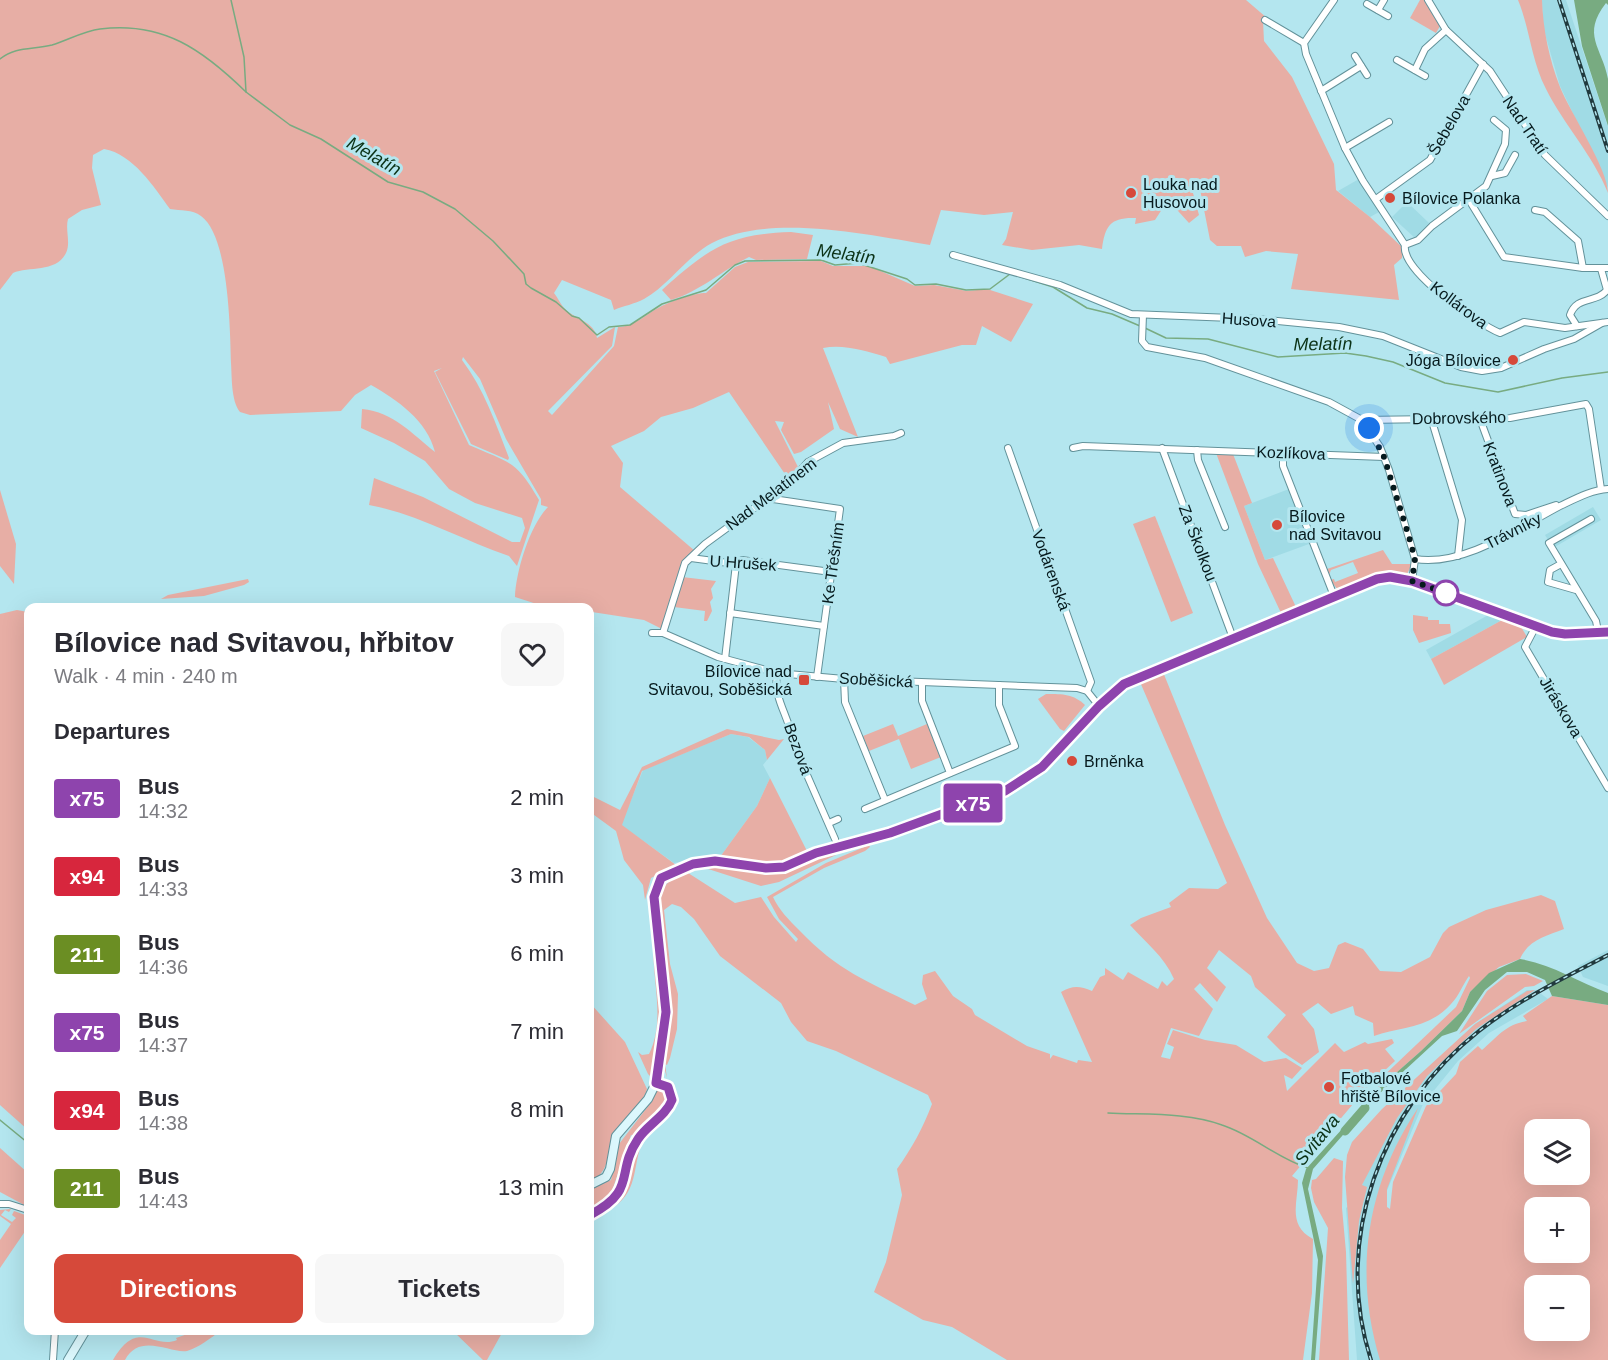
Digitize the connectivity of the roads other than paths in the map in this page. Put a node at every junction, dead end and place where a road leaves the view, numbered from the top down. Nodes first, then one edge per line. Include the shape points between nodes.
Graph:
1 (1334, 0) edge
2 (1384, 0) edge
3 (1428, 0) edge
4 (1367, 4) dead end
5 (1378, 10) junction
6 (1388, 16) dead end
7 (1265, 20) dead end
8 (1446, 30) junction
9 (1304, 44) junction
10 (1354, 56) dead end
11 (1397, 60) dead end
12 (1483, 64) junction
13 (1361, 66) junction
14 (1415, 70) junction
15 (1367, 75) dead end
16 (1425, 76) dead end
17 (1321, 91) junction
18 (1494, 120) dead end
19 (1389, 122) dead end
20 (1345, 148) junction
21 (1515, 155) dead end
22 (1492, 176) junction
23 (1376, 199) junction
24 (1469, 200) junction
25 (1535, 210) dead end
26 (1608, 216) edge
27 (1405, 245) junction
28 (953, 255) dead end
29 (1583, 268) junction
30 (1604, 268) edge
31 (1143, 315) junction
32 (1605, 322) edge
33 (1576, 326) junction
34 (1431, 418) junction
35 (1480, 419) junction
36 (1362, 420) junction
37 (901, 433) dead end
38 (1008, 448) dead end
39 (1073, 448) dead end
40 (1162, 448) junction
41 (1197, 450) junction
42 (1283, 453) junction
43 (1384, 457) junction
44 (1604, 489) edge
45 (778, 497) dead end
46 (1565, 504) junction
47 (1591, 519) dead end
48 (1225, 527) dead end
49 (1458, 556) junction
50 (691, 558) junction
51 (1415, 559) junction
52 (736, 564) junction
53 (1561, 564) junction
54 (831, 572) junction
55 (1412, 581) junction
56 (1576, 590) junction
57 (1334, 596) junction
58 (730, 612) junction
59 (824, 626) junction
60 (1536, 626) junction
61 (1598, 631) junction
62 (1608, 632) edge
63 (652, 633) dead end
64 (663, 633) junction
65 (1233, 638) junction
66 (724, 659) junction
67 (777, 673) junction
68 (818, 677) junction
69 (844, 679) junction
70 (922, 683) junction
71 (999, 685) junction
72 (1087, 691) junction
73 (1099, 706) junction
74 (950, 773) junction
75 (1608, 788) edge
76 (885, 800) junction
77 (865, 808) dead end
78 (838, 819) dead end
79 (830, 823) junction
80 (835, 839) dead end
81 (594, 1183) edge
82 (1, 1202) edge
83 (24, 1209) edge
84 (55, 1335) edge
85 (83, 1335) edge
86 (53, 1360) edge
87 (68, 1360) edge

1 - 9 street
2 - 5 street
3 - 8 street, Nad Tratí
4 - 5 street
5 - 6 street
7 - 9 street
8 - 12 street, Nad Tratí
8 - 14 street via 1425,49
9 - 17 street, Kollárova
10 - 13 street
11 - 14 street
12 - 23 street, Šebelova via 1430,160
12 - 26 street, Nad Tratí via 1545,155
13 - 15 street
13 - 17 street
14 - 16 street
17 - 20 street, Kollárova
18 - 22 street via 1507,136
19 - 20 street
20 - 23 street, Kollárova
21 - 22 street via 1504,173
22 - 24 street
23 - 27 street, Kollárova
24 - 27 street via 1418,240
24 - 29 street via 1504,257
25 - 29 street via 1545,212 1578,241
27 - 33 street, Kollárova via 1406,258 1431,286 1493,330 1507,331 1524,322
28 - 31 street, Husova via 1060,285 1113,308
29 - 30 street
30 - 33 street via 1606,290 1602,296 1581,300 1573,308 1570,315
31 - 32 street, Husova via 1339,327 1383,336 1461,367 1482,371 1502,368
31 - 36 street via 1142,340 1147,347 1205,358 1329,402
32 - 33 street, Kollárova
34 - 35 street, Dobrovského
34 - 36 street, Dobrovského
34 - 49 street via 1462,520
35 - 44 street, Dobrovského via 1523,416 1586,404
35 - 46 street, Kratinova via 1515,514 1527,515
36 - 43 street
37 - 50 street, Nad Melatínem via 843,443 808,462 790,482
38 - 72 street, Vodárenská via 1091,679
39 - 40 street, Kozlíkova
40 - 41 street, Kozlíkova
40 - 65 street, Za Školkou
41 - 42 street, Kozlíkova
41 - 48 street
42 - 43 street, Kozlíkova
42 - 57 street via 1283,466
43 - 51 street
44 - 46 street, Trávníky
45 - 54 street, Ke Třešním via 840,508
46 - 49 street, Trávníky
47 - 53 street via 1549,543
49 - 51 street, Trávníky via 1434,561
50 - 52 street, U Hrušek
50 - 64 street, Nad Melatínem via 685,563
51 - 55 street
52 - 54 street, U Hrušek via 742,560
52 - 58 street
53 - 56 street
53 - 56 street via 1550,570 1548,582
54 - 59 street, Ke Třešním
55 - 57 main road via 1384,577
55 - 60 main road
56 - 61 street
57 - 65 main road
58 - 59 street
58 - 66 street
59 - 68 street, Ke Třešním
60 - 61 main road via 1565,634
60 - 75 street, Jiráskova via 1525,647
61 - 62 main road
63 - 64 street, Soběšická
64 - 66 street, Soběšická
65 - 73 main road via 1131,681
66 - 67 street, Soběšická
67 - 68 street, Soběšická
67 - 79 street, Bezová via 777,698
68 - 69 street, Soběšická
69 - 70 street, Soběšická
69 - 76 street via 845,702
70 - 71 street, Soběšická
70 - 74 street via 922,701
71 - 72 street, Soběšická
71 - 74 street via 999,705 1015,746
72 - 73 street
73 - 81 main road via 1042,767 1005,791 784,867 711,861 681,868 661,878 654,897 666,1012 656,1083 648,1099 616,1136 606,1177
74 - 76 street
76 - 77 street
78 - 79 street
79 - 80 street, Bezová
82 - 83 street
84 - 86 street
85 - 87 main road

